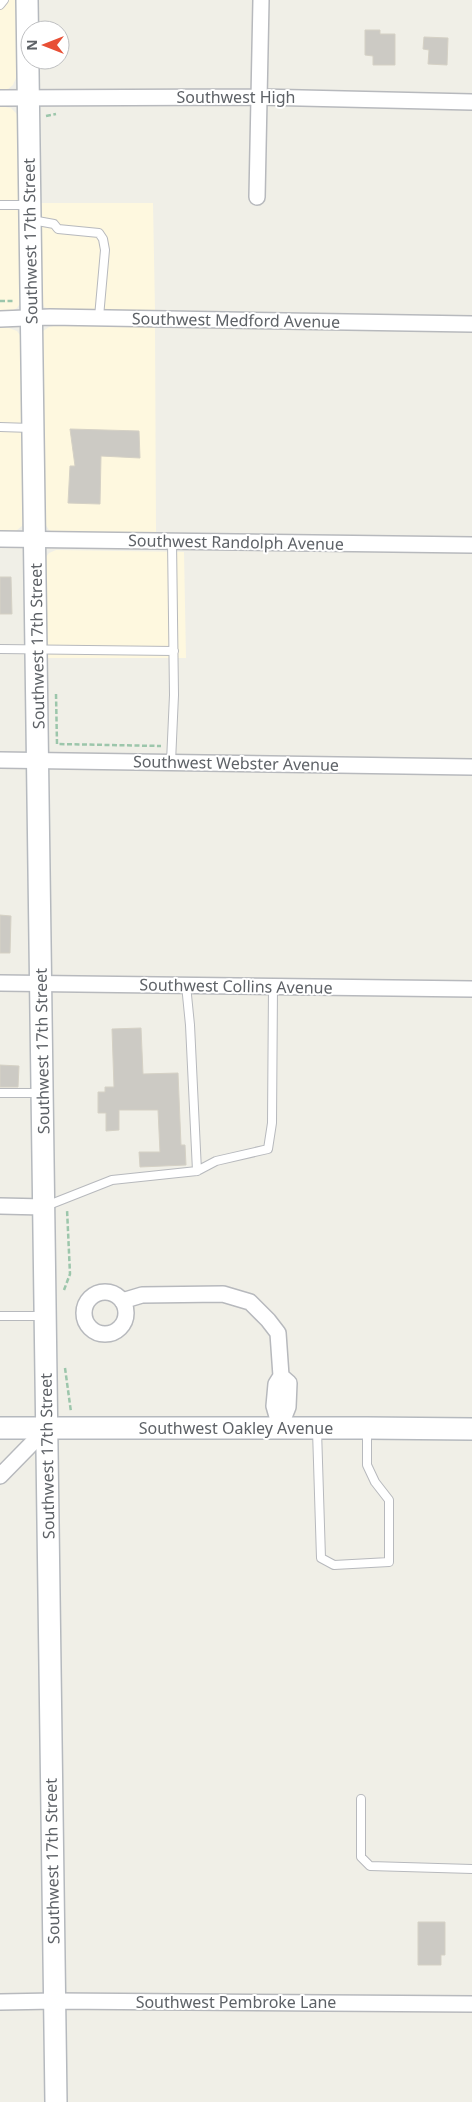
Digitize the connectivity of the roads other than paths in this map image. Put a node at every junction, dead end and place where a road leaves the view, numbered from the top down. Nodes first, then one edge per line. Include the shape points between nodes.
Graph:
1 (4, 0) edge
2 (27, 0) edge
3 (261, 0) edge
4 (0, 5) edge
5 (259, 97) junction
6 (0, 98) edge
7 (28, 98) junction
8 (472, 102) edge
9 (257, 197) dead end
10 (0, 205) edge
11 (29, 212) junction
12 (99, 317) junction
13 (30, 318) junction
14 (0, 319) edge
15 (472, 324) edge
16 (0, 428) edge
17 (34, 428) junction
18 (0, 539) edge
19 (35, 539) junction
20 (172, 541) junction
21 (472, 545) edge
22 (0, 649) edge
23 (37, 650) junction
24 (174, 651) junction
25 (0, 760) edge
26 (38, 761) junction
27 (171, 762) junction
28 (472, 767) edge
29 (0, 983) edge
30 (41, 984) junction
31 (186, 985) junction
32 (273, 986) junction
33 (472, 989) edge
34 (0, 1093) edge
35 (42, 1094) junction
36 (197, 1171) junction
37 (0, 1206) edge
38 (44, 1206) junction
39 (122, 1301) dead end
40 (0, 1316) edge
41 (44, 1316) junction
42 (280, 1427) junction
43 (0, 1428) edge
44 (47, 1428) junction
45 (317, 1428) junction
46 (367, 1428) junction
47 (472, 1429) edge
48 (0, 1476) edge
49 (361, 1799) dead end
50 (472, 1869) edge
51 (54, 2001) junction
52 (0, 2002) edge
53 (472, 2004) edge
54 (56, 2102) edge

1 - 4 lane
2 - 7 main road, Southwest 17th Street
3 - 5 street
5 - 7 street, Southwest High
5 - 8 street, Southwest High
5 - 9 street
6 - 7 street, Southwest High
7 - 11 main road, Southwest 17th Street
10 - 11 lane
11 - 12 lane via 58,229 99,233 103,239 105,250
11 - 13 main road, Southwest 17th Street
12 - 13 street, Southwest Medford Avenue
12 - 15 street, Southwest Medford Avenue
13 - 14 street, Southwest Medford Avenue
13 - 17 main road, Southwest 17th Street
16 - 17 lane
17 - 19 main road, Southwest 17th Street
18 - 19 street, Southwest Randolph Avenue
19 - 20 street, Southwest Randolph Avenue
19 - 23 main road, Southwest 17th Street
20 - 21 street, Southwest Randolph Avenue
20 - 24 lane
22 - 23 lane
23 - 24 lane
23 - 26 main road, Southwest 17th Street
24 - 27 lane
25 - 26 street, Southwest Webster Avenue
26 - 27 street, Southwest Webster Avenue
26 - 30 main road, Southwest 17th Street
27 - 28 street, Southwest Webster Avenue
29 - 30 street, Southwest Collins Avenue
30 - 31 street, Southwest Collins Avenue
30 - 35 main road, Southwest 17th Street
31 - 32 street, Southwest Collins Avenue
31 - 36 lane
32 - 33 street, Southwest Collins Avenue
32 - 36 lane via 272,1123 268,1149 216,1161
34 - 35 lane
35 - 38 main road, Southwest 17th Street
36 - 38 lane via 112,1180
37 - 38 street
38 - 41 main road, Southwest 17th Street
39 - 42 street via 142,1295 223,1294 250,1302 278,1333 281,1376 289,1383 288,1407
40 - 41 lane
41 - 44 main road, Southwest 17th Street
42 - 44 main road, Southwest Oakley Avenue
42 - 45 main road, Southwest Oakley Avenue
43 - 44 main road, Southwest Oakley Avenue
44 - 48 street
44 - 51 main road, Southwest 17th Street
45 - 46 main road, Southwest Oakley Avenue
45 - 46 lane via 321,1558 334,1565 388,1562 389,1500 367,1465
46 - 47 main road, Southwest Oakley Avenue
49 - 50 lane via 361,1857 370,1866
51 - 52 street, Southwest Pembroke Lane
51 - 53 street, Southwest Pembroke Lane
51 - 54 main road, Southwest 17th Street

